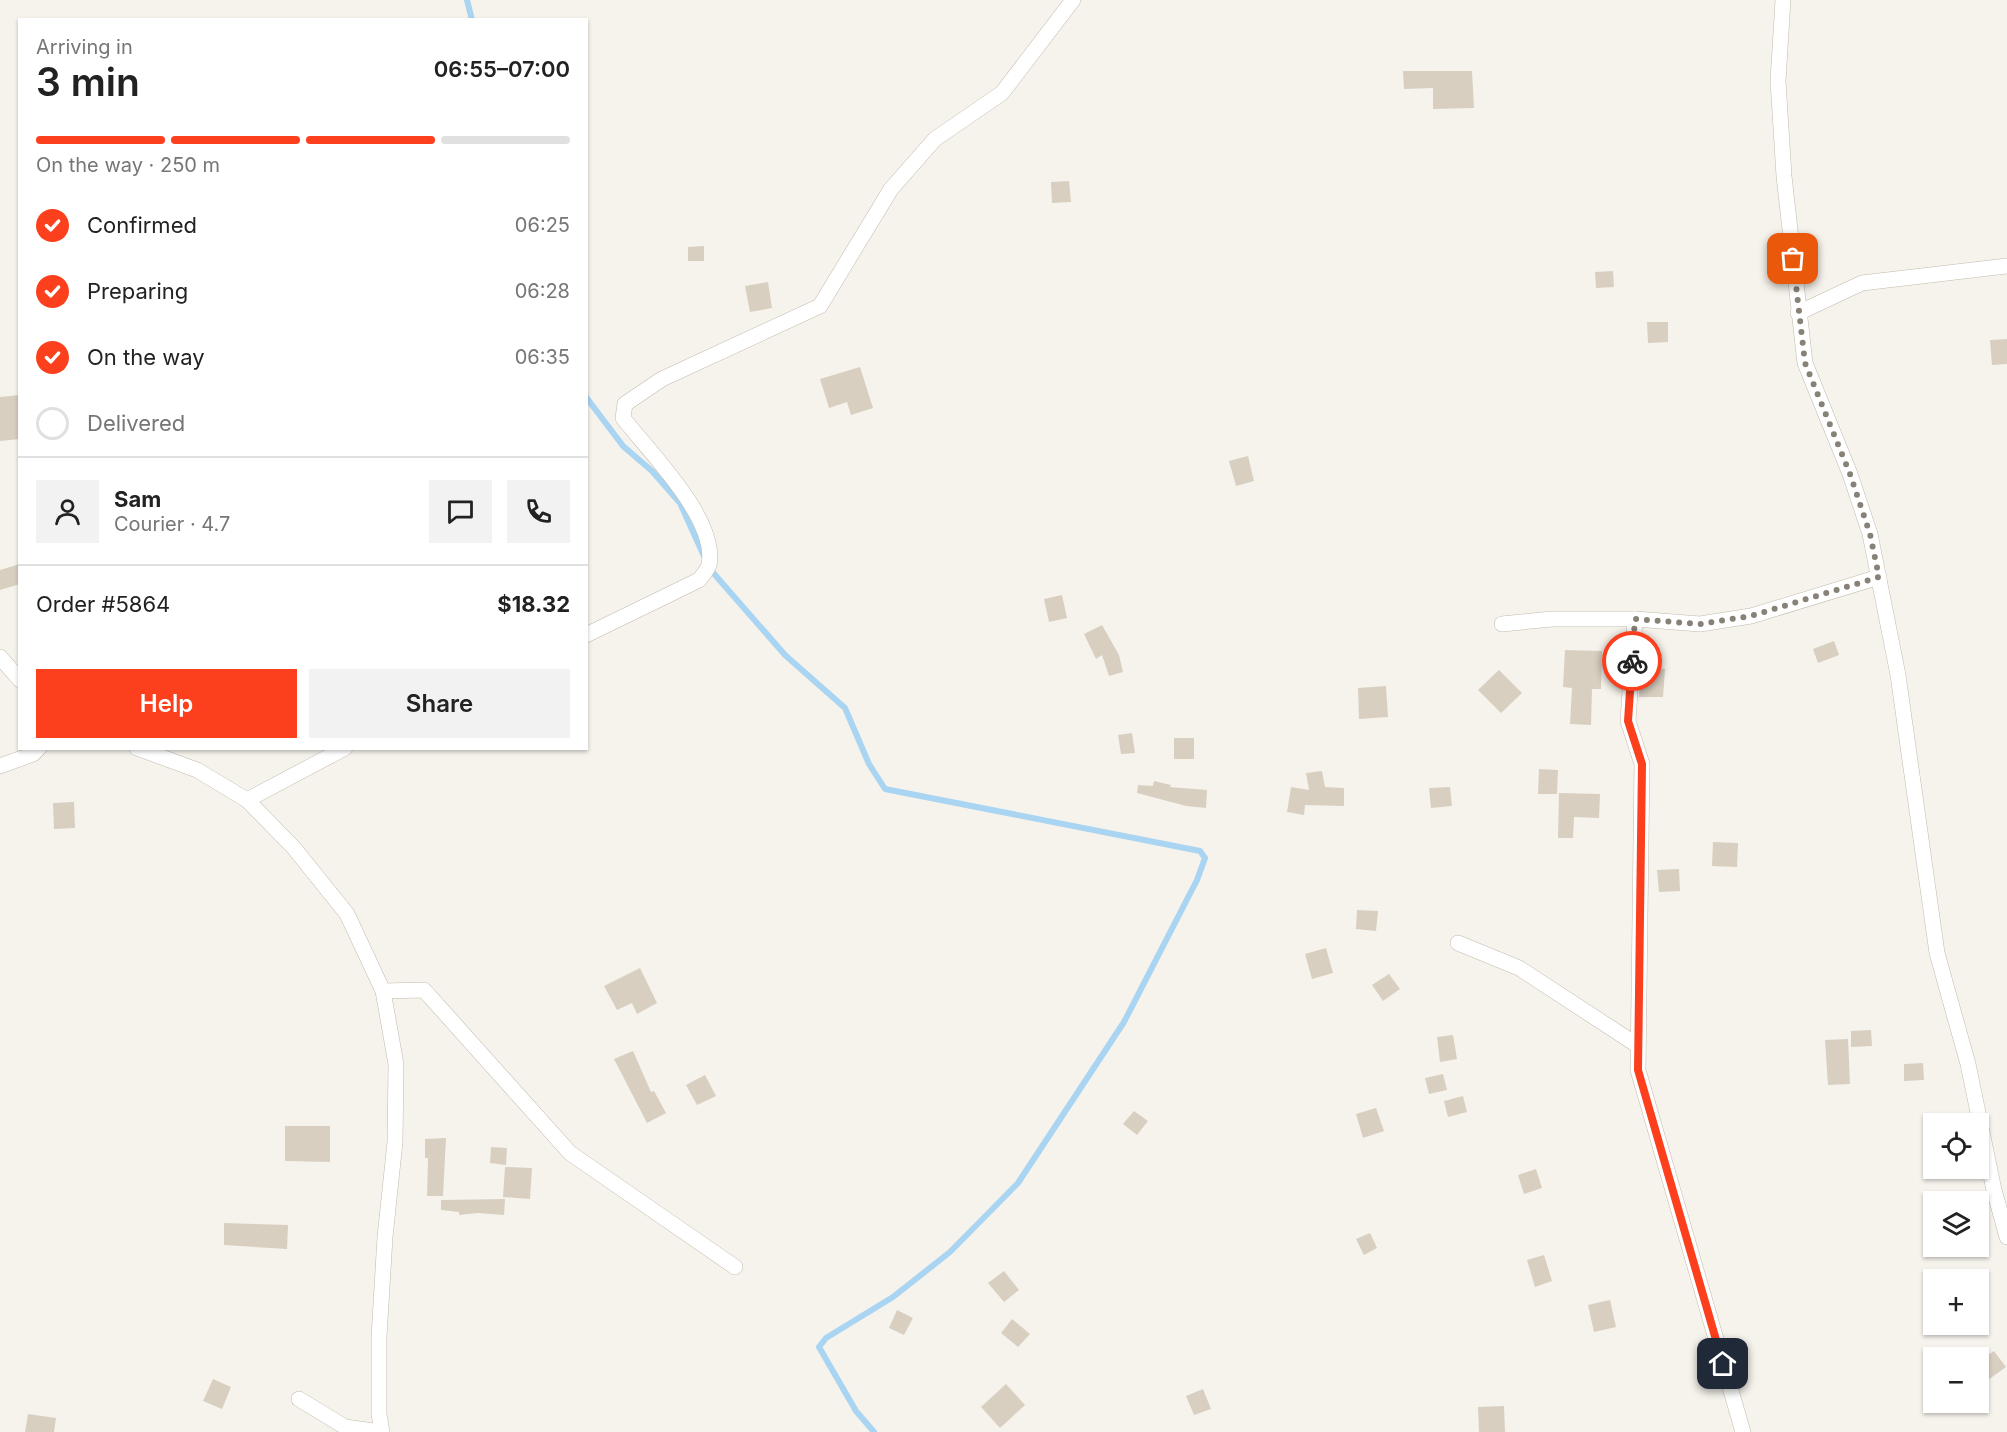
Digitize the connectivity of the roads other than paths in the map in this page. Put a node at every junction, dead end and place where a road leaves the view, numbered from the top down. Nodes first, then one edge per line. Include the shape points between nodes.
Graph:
1 (1073, 0) edge
2 (1783, 0) edge
3 (2007, 266) edge
4 (1798, 313) junction
5 (1879, 577) junction
6 (1635, 619) junction
7 (1502, 624) dead end
8 (588, 633) edge
9 (0, 657) edge
10 (18, 678) edge
11 (37, 750) edge
12 (142, 750) edge
13 (341, 750) edge
14 (0, 766) edge
15 (247, 800) junction
16 (1458, 943) dead end
17 (383, 991) junction
18 (1637, 1045) junction
19 (2007, 1237) edge
20 (735, 1267) dead end
21 (299, 1399) dead end
22 (381, 1432) edge
23 (1743, 1432) edge

1 - 8 street via 1002,93 935,139 891,189 820,306 662,379 625,404 623,418 693,507 710,555 708,568 699,580
2 - 4 street via 1778,81
3 - 4 street via 1862,283
4 - 5 street via 1805,363 1850,474
5 - 6 street via 1751,616 1700,624
5 - 19 street via 1898,675 1937,953 1968,1064
6 - 7 street via 1552,619
6 - 18 street via 1628,721 1642,764
9 - 10 street
11 - 14 street
12 - 15 street via 197,770
13 - 15 street
15 - 17 street via 294,848 347,914
16 - 18 street via 1519,968
17 - 20 street via 424,990 570,1153
17 - 22 street via 396,1064 395,1142 379,1337
18 - 23 street via 1638,1070
21 - 22 street via 345,1427

